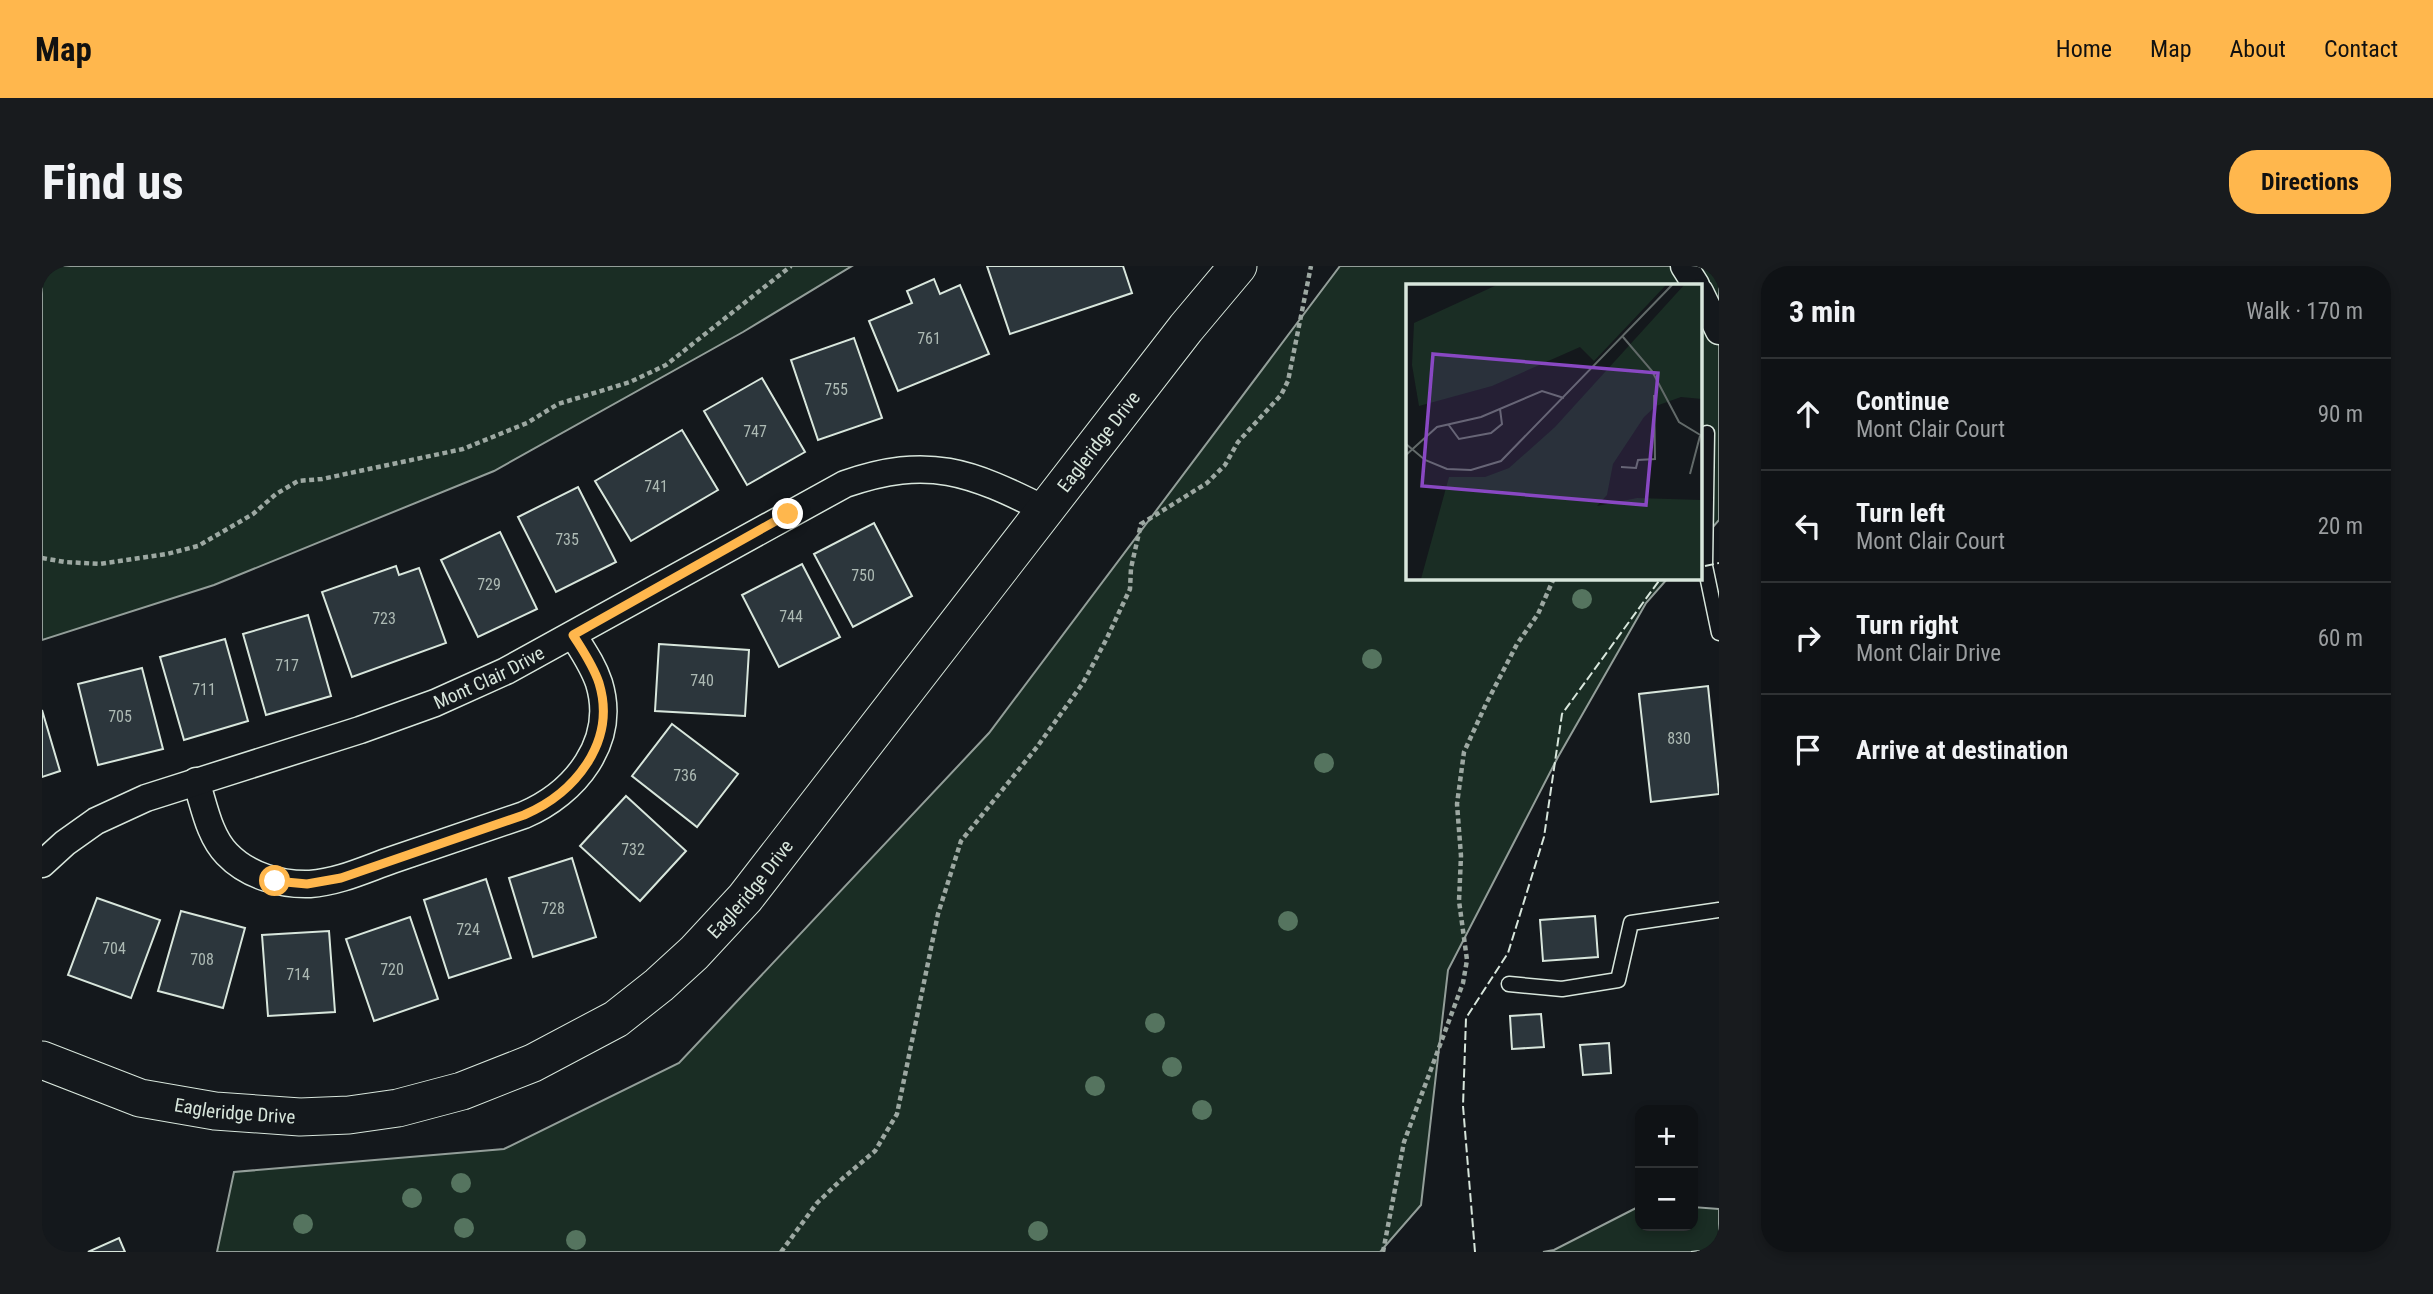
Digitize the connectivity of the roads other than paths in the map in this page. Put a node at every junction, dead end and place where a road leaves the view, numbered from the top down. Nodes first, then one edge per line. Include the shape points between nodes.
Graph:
1 (1237, 266) edge
2 (1684, 266) edge
3 (1695, 284) edge
4 (1702, 296) edge
5 (1719, 331) edge
6 (1707, 433) dead end
7 (1046, 510) junction
8 (1719, 633) edge
9 (573, 635) junction
10 (195, 781) junction
11 (42, 864) edge
12 (1719, 910) edge
13 (1509, 984) dead end
14 (42, 1060) edge

1 - 7 main road, Eagleridge Drive
2 - 3 street
4 - 5 street
6 - 8 lane via 1705,566
7 - 9 street, Mont Clair Drive via 955,472 918,469 869,476 821,496
7 - 14 main road, Eagleridge Drive via 745,898 694,953 615,1019 533,1063 461,1091 349,1115 215,1111 140,1098
9 - 10 street, Mont Clair Drive via 435,703
9 - 10 street via 600,685 597,743 576,780 561,795 524,815 341,878 307,884 285,882 253,872 226,853
10 - 11 street, Mont Clair Drive via 96,821
12 - 13 lane via 1631,923 1618,980 1562,989

